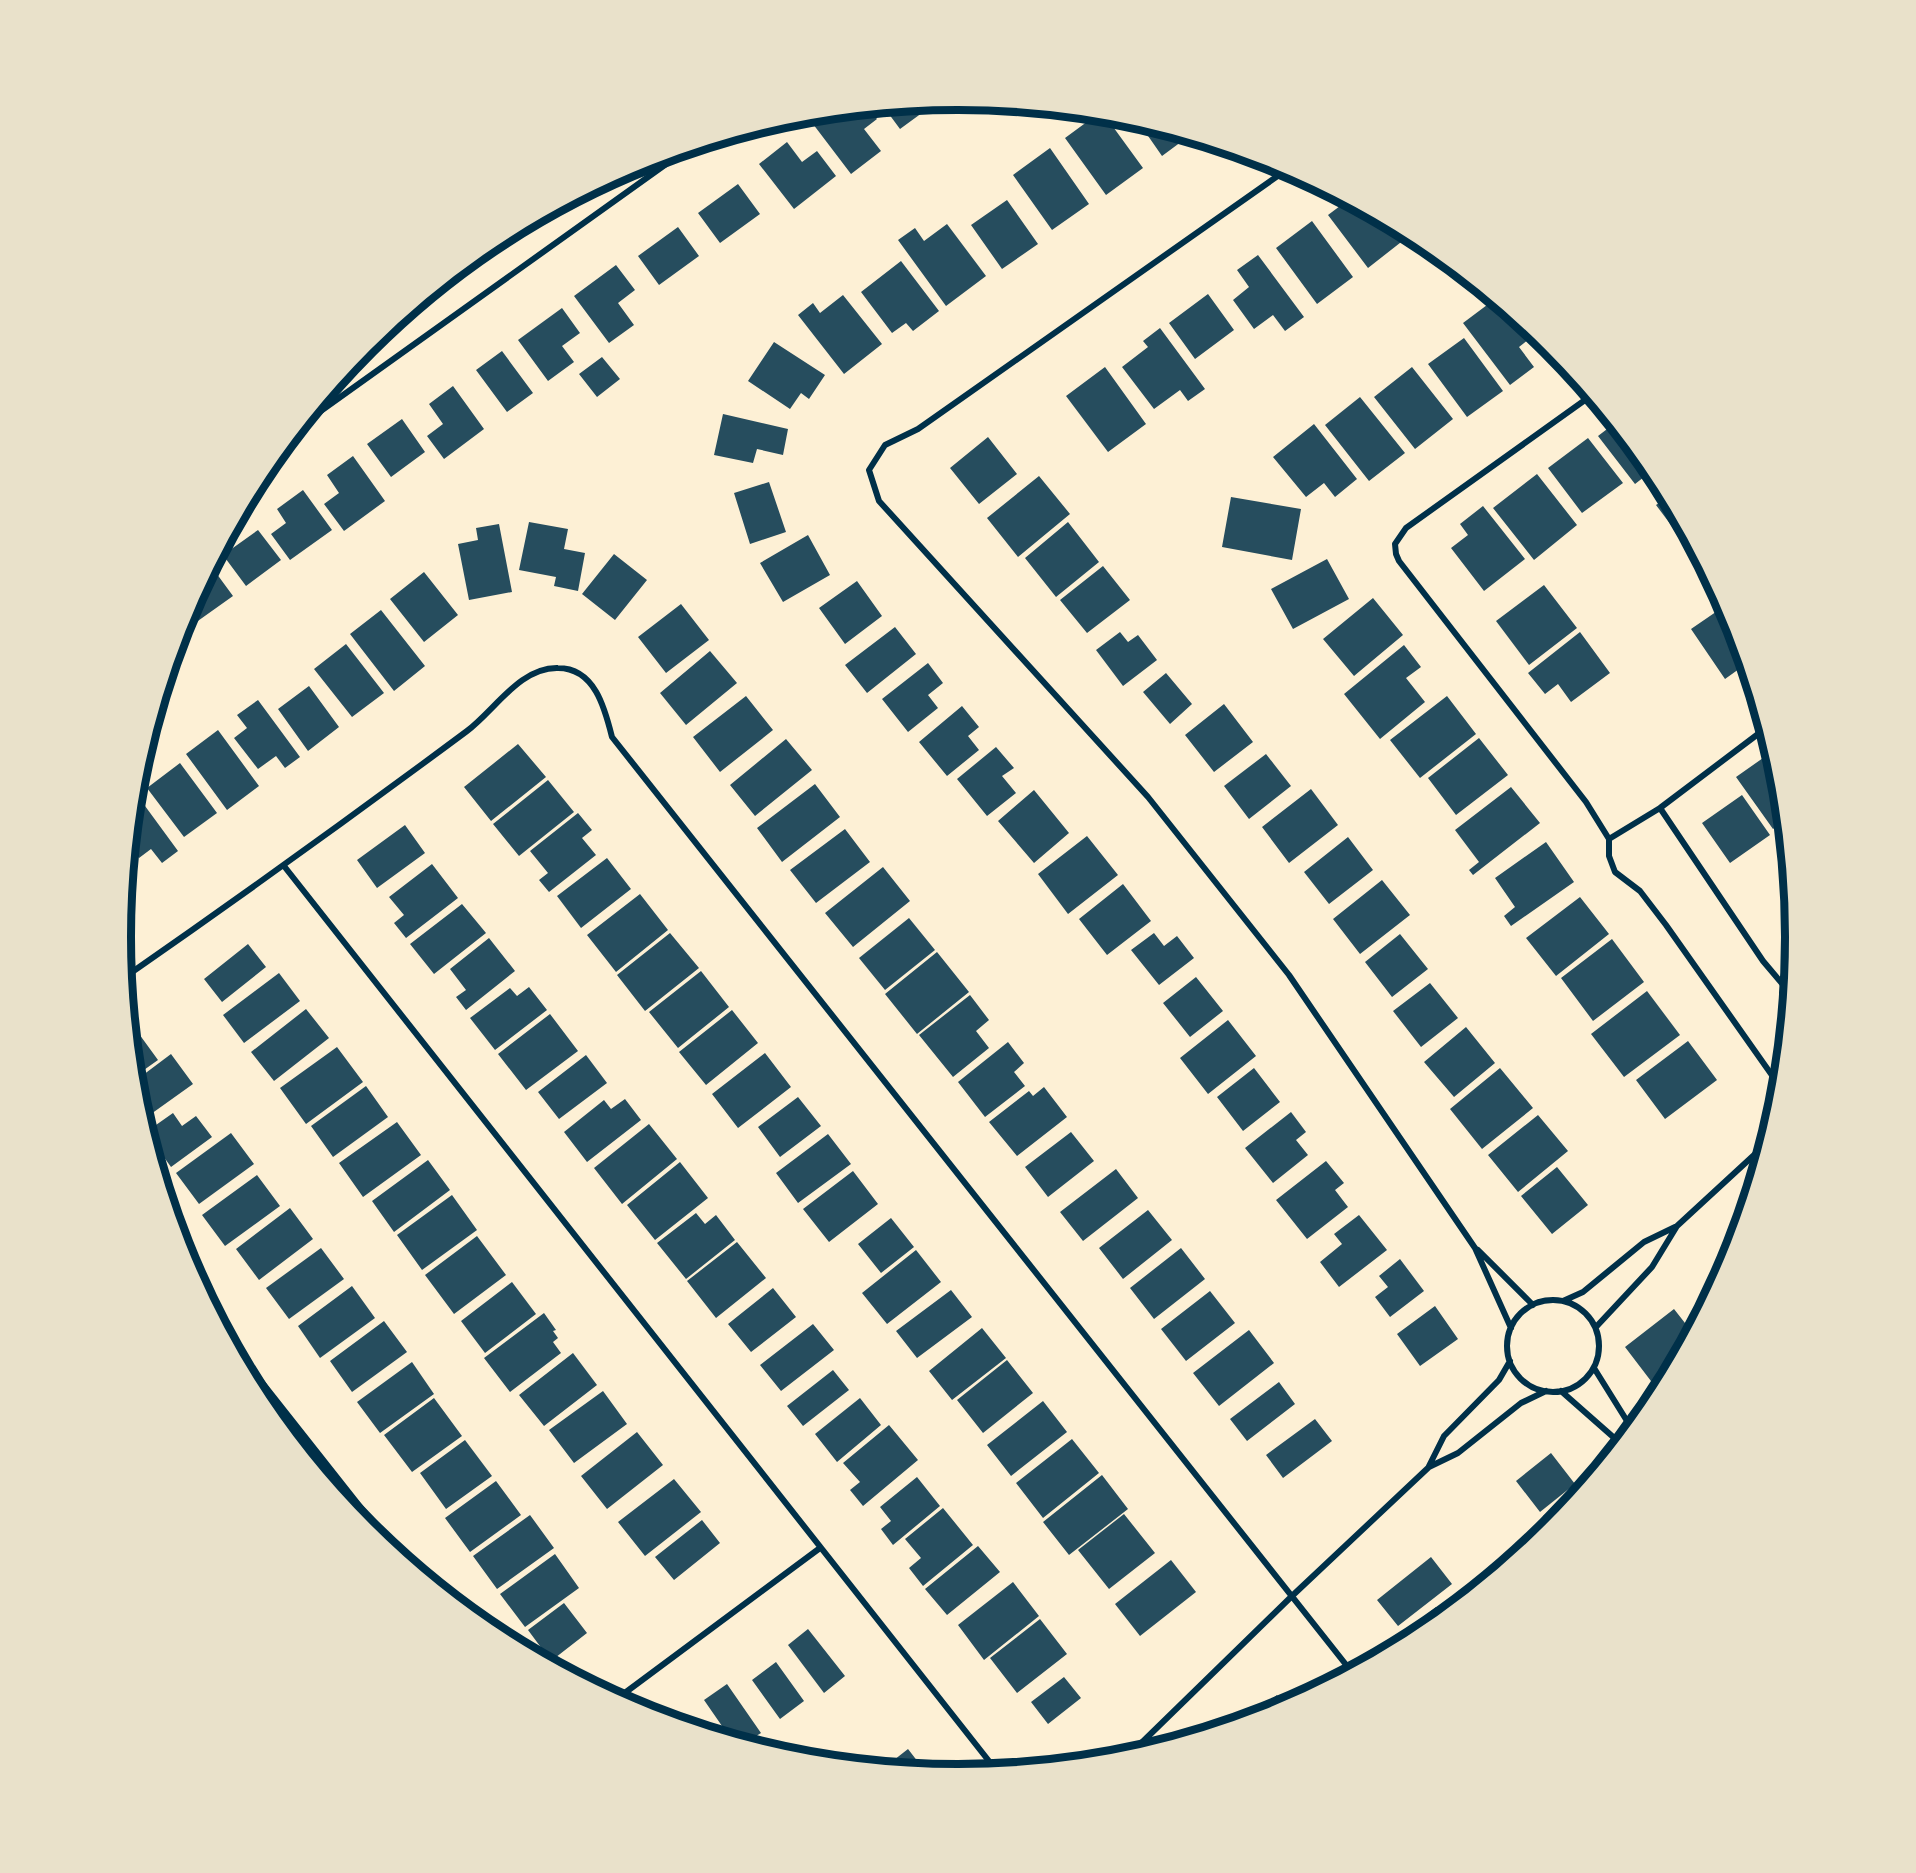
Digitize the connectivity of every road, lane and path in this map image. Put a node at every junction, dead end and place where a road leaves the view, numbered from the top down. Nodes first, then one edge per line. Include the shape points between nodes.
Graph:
1 (670, 161) edge
2 (1280, 175) edge
3 (1586, 399) edge
4 (318, 413) edge
5 (1759, 733) edge
6 (1660, 808) junction
7 (1609, 838) junction
8 (284, 866) junction
9 (132, 971) edge
10 (1783, 985) edge
11 (1772, 1077) edge
12 (1756, 1153) edge
13 (1677, 1226) junction
14 (1475, 1248) junction
15 (1563, 1301) junction
16 (1533, 1305) junction
17 (1596, 1327) junction
18 (1511, 1328) junction
19 (1510, 1361) junction
20 (1594, 1368) junction
21 (261, 1381) edge
22 (1546, 1391) junction
23 (1561, 1391) junction
24 (1627, 1422) edge
25 (1615, 1439) edge
26 (1429, 1467) junction
27 (363, 1511) edge
28 (820, 1548) junction
29 (1292, 1596) junction
30 (1347, 1666) edge
31 (625, 1693) edge
32 (1142, 1742) edge
33 (990, 1763) edge

1 - 4 street
2 - 14 street via 918,429 885,445 869,470 879,501 1148,798 1289,975
3 - 7 street via 1406,528 1395,543 1399,561 1586,802
5 - 6 street
6 - 7 street
6 - 10 street
7 - 11 street via 1609,856 1615,872 1640,891
8 - 9 street
8 - 28 street
8 - 29 street via 482,720 523,679 558,668 577,672 592,685 605,707 612,737
12 - 13 street
13 - 15 street via 1644,1242 1582,1292
13 - 17 street via 1652,1267
14 - 16 street
14 - 18 street
15 - 16 street via 1547,1300
15 - 17 street via 1582,1309
16 - 18 street via 1520,1314
17 - 20 street via 1599,1352
18 - 19 street via 1507,1346
19 - 22 street via 1518,1375
19 - 26 street via 1498,1380 1444,1436
20 - 23 street via 1576,1386
20 - 24 street
21 - 27 street
22 - 23 street
22 - 26 street via 1521,1402 1458,1453
23 - 25 street
26 - 29 street
28 - 31 street
28 - 33 street
29 - 30 street
29 - 32 street

